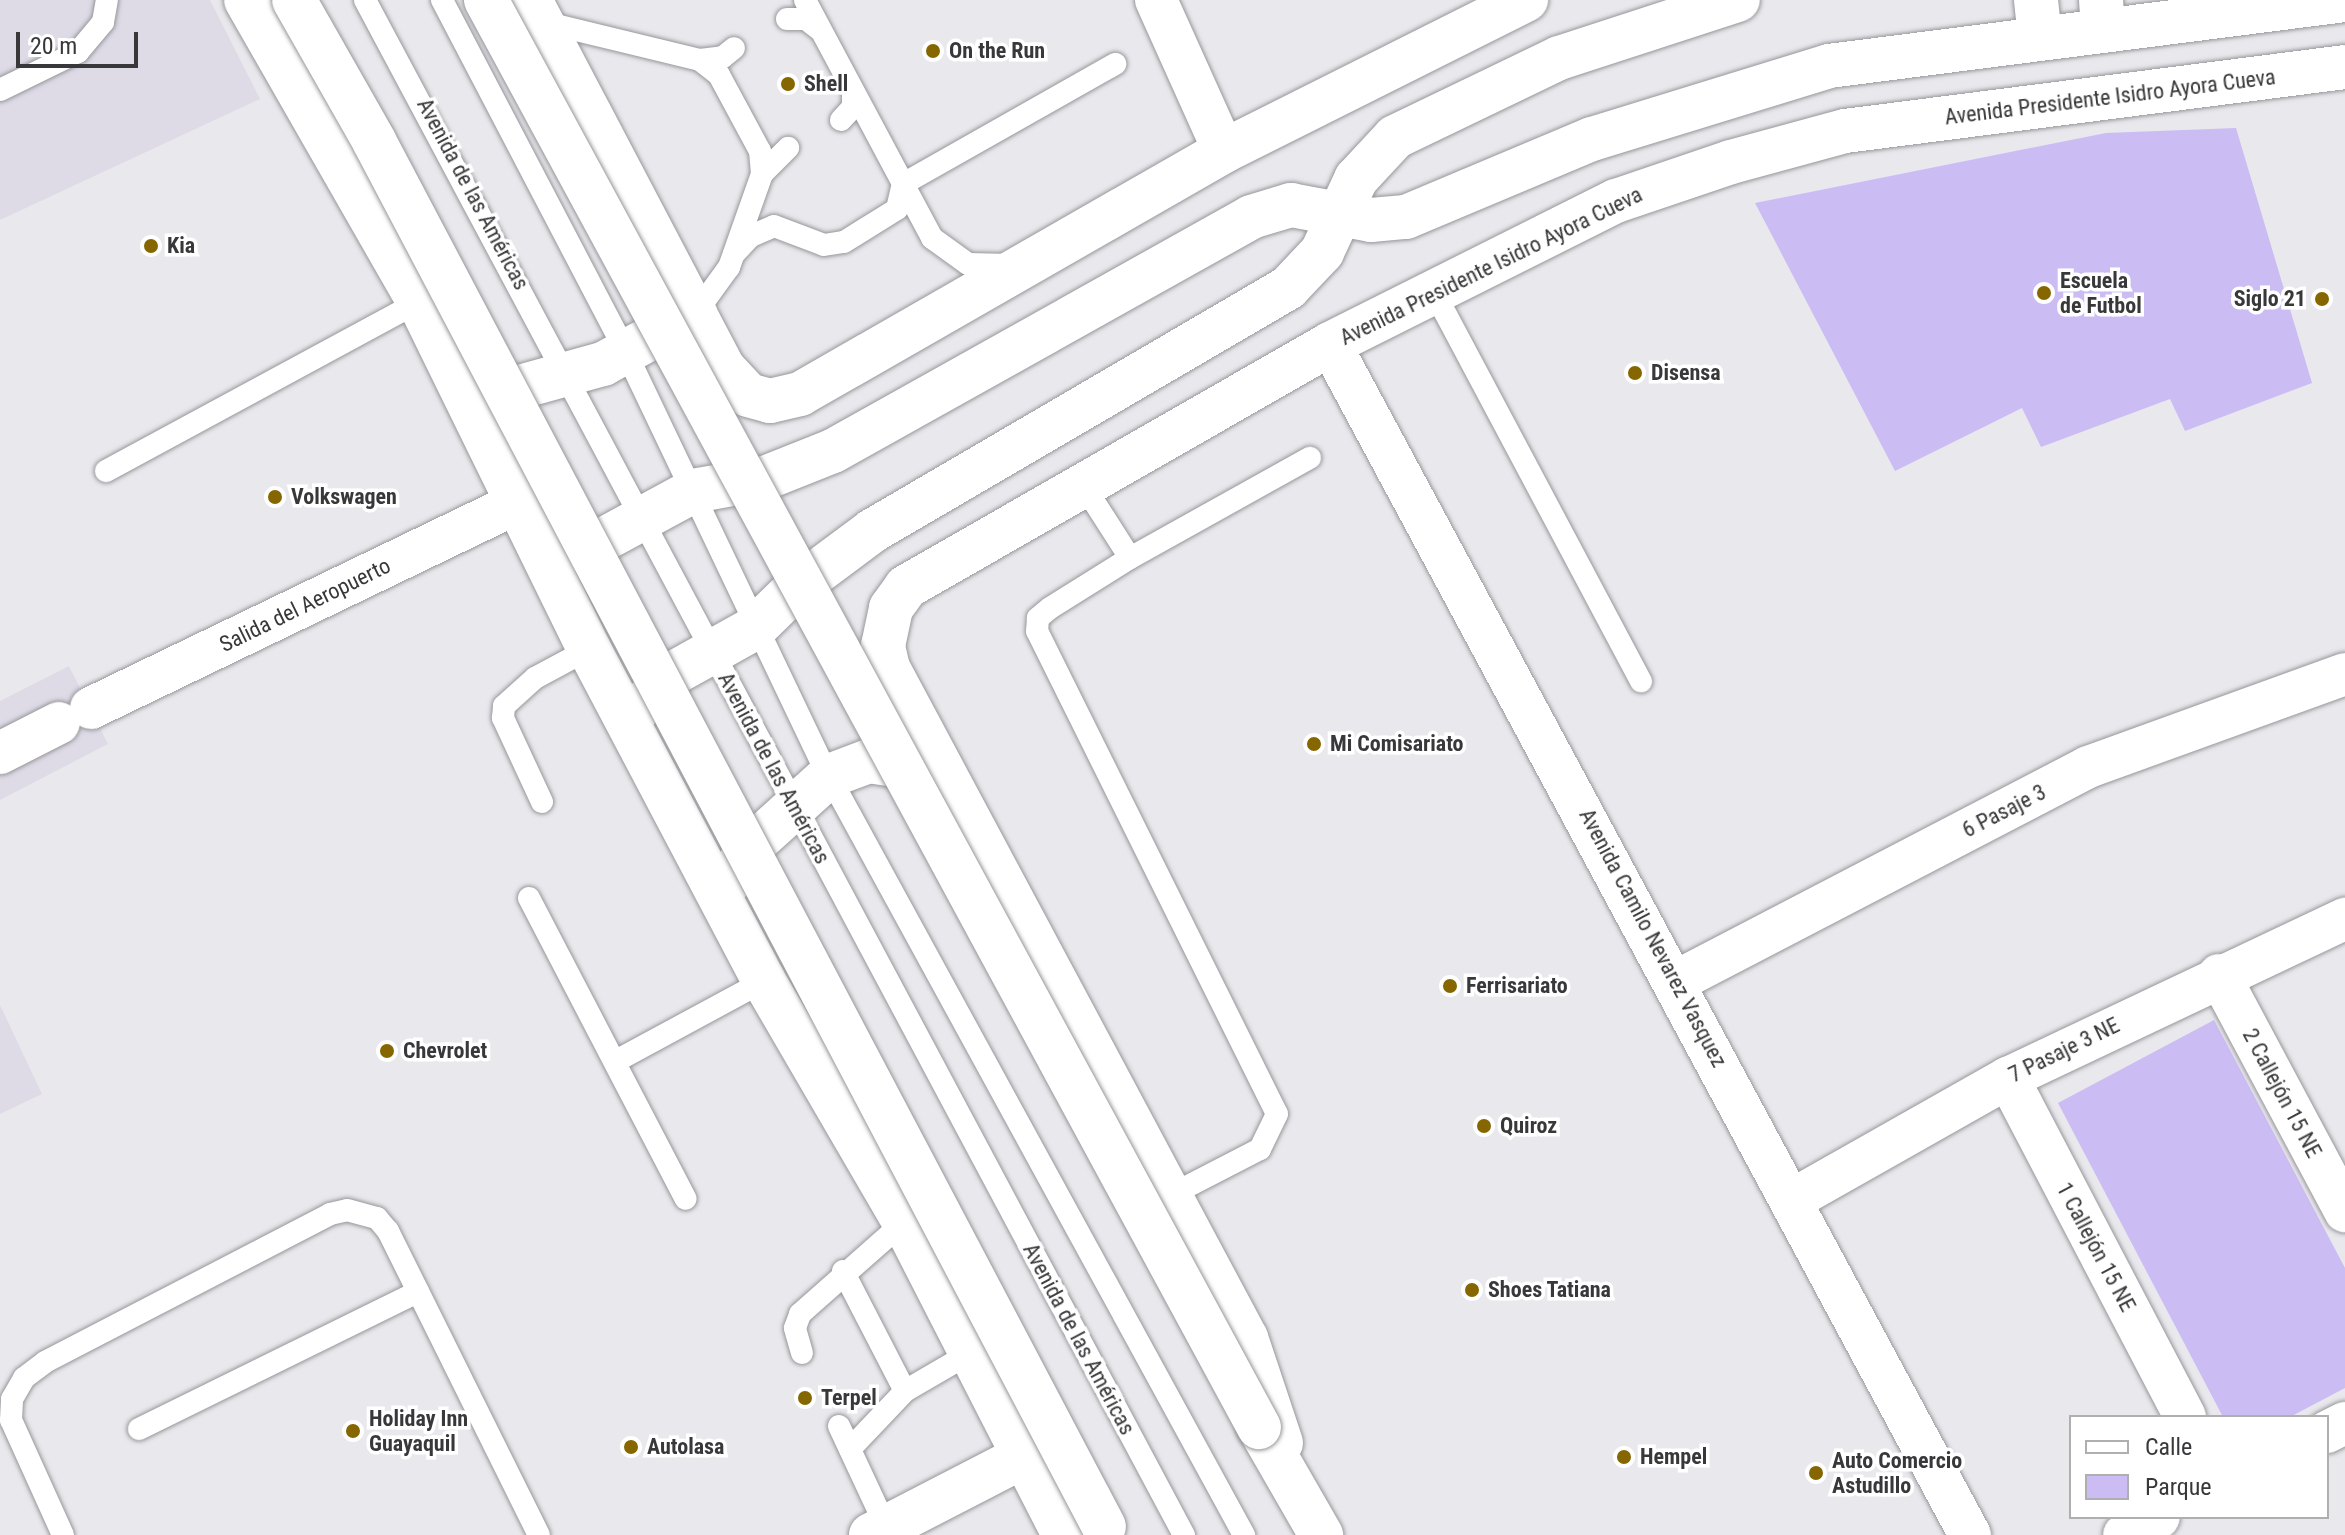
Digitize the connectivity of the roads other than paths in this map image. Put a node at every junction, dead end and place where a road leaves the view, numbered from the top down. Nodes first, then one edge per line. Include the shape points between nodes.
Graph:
1 (107, 0) edge
2 (246, 0) edge
3 (294, 0) edge
4 (365, 0) edge
5 (442, 0) edge
6 (486, 0) edge
7 (805, 0) edge
8 (1156, 0) edge
9 (1526, 0) edge
10 (1738, 0) edge
11 (2345, 0) edge
12 (537, 11) edge
13 (2102, 16) edge
14 (787, 19) dead end
15 (2038, 19) edge
16 (821, 30) junction
17 (734, 48) dead end
18 (700, 60) junction
19 (1115, 64) dead end
20 (2345, 67) edge
21 (0, 90) edge
22 (853, 91) junction
23 (841, 120) dead end
24 (788, 148) dead end
25 (1224, 151) junction
26 (762, 174) junction
27 (903, 184) junction
28 (1339, 214) junction
29 (734, 254) junction
30 (1032, 263) junction
31 (1434, 292) junction
32 (419, 302) junction
33 (695, 314) junction
34 (1330, 344) junction
35 (625, 352) junction
36 (568, 371) junction
37 (465, 392) junction
38 (1310, 458) dead end
39 (106, 471) dead end
40 (1084, 486) junction
41 (693, 491) junction
42 (519, 502) junction
43 (643, 517) junction
44 (546, 555) junction
45 (1130, 558) junction
46 (755, 628) junction
47 (589, 649) junction
48 (713, 651) junction
49 (2343, 679) edge
50 (1641, 681) dead end
51 (628, 722) junction
52 (0, 753) edge
53 (940, 772) junction
54 (829, 776) junction
55 (542, 802) dead end
56 (795, 810) junction
57 (721, 895) junction
58 (529, 898) dead end
59 (2345, 919) edge
60 (2219, 975) junction
61 (764, 981) junction
62 (1677, 981) junction
63 (616, 1061) junction
64 (2008, 1078) junction
65 (1169, 1196) junction
66 (686, 1199) dead end
67 (1792, 1200) junction
68 (2345, 1211) edge
69 (904, 1222) junction
70 (843, 1271) junction
71 (418, 1292) junction
72 (972, 1352) junction
73 (802, 1353) dead end
74 (905, 1391) junction
75 (2184, 1415) edge
76 (839, 1426) dead end
77 (139, 1429) dead end
78 (850, 1449) junction
79 (1022, 1457) junction
80 (1294, 1483) junction
81 (2155, 1519) edge
82 (878, 1531) edge
83 (1092, 1532) edge
84 (63, 1535) edge
85 (539, 1535) edge
86 (1184, 1535) edge
87 (1244, 1535) edge
88 (1321, 1535) edge
89 (1970, 1535) edge
90 (2124, 1535) edge

1 - 21 lane via 103,22 78,52
2 - 32 main road
3 - 83 main road, bridge via 381,154
4 - 36 lane, Avenida de las Américas
5 - 35 lane, Avenida de las Américas
6 - 80 main road, bridge
7 - 16 lane
8 - 25 street
9 - 25 main road
10 - 28 main road via 1559,58 1395,137 1356,179
11 - 13 main road
12 - 18 lane
12 - 33 main road
13 - 15 main road
14 - 16 lane via 806,19
15 - 28 main road via 1829,66 1592,139 1406,217 1371,220
16 - 22 lane
17 - 18 lane via 723,57
18 - 26 lane via 719,75 763,161
19 - 27 lane
20 - 31 main road, Avenida Presidente Isidro Ayora Cueva via 1845,131 1616,201
22 - 23 lane via 853,107
22 - 27 lane
24 - 26 lane
25 - 30 main road
26 - 29 lane
27 - 29 lane via 897,209 844,242 824,245 774,226 751,236
27 - 30 lane via 932,238 946,252 968,264
28 - 41 main road via 1291,205 1251,217 833,451 765,478
28 - 46 main road via 1322,252 1288,288 872,531 797,587
29 - 33 lane
30 - 33 main road via 800,394 770,401 748,395 724,369
31 - 34 main road, Avenida Presidente Isidro Ayora Cueva
31 - 50 lane
32 - 37 main road
32 - 39 lane
33 - 35 main road
34 - 40 main road, Avenida Presidente Isidro Ayora Cueva
34 - 62 street, Avenida Camilo Nevarez Vasquez
35 - 36 main road via 603,364
35 - 41 lane, Avenida de las Américas
36 - 37 main road via 509,390
36 - 43 lane, Avenida de las Américas
37 - 42 main road
38 - 45 lane
40 - 45 lane
40 - 53 main road, Avenida Presidente Isidro Ayora Cueva via 906,587 891,608 883,646 888,668
41 - 43 main road
41 - 46 lane, Avenida de las Américas
42 - 44 main road
42 - 52 street, Salida del Aeropuerto
43 - 44 main road via 597,543
43 - 48 lane, Avenida de las Américas
44 - 47 main road
45 - 65 lane via 1050,608 1038,618 1037,631 1277,1114 1260,1149
46 - 48 main road
46 - 54 lane, Avenida de las Américas
47 - 51 main road
47 - 55 lane via 535,678 504,706 503,718
48 - 51 main road via 645,697
48 - 56 lane, Avenida de las Américas
49 - 62 street, 6 Pasaje 3 via 2088,767
51 - 57 main road
53 - 54 main road via 869,761
53 - 65 main road
54 - 56 main road
54 - 87 lane, Avenida de las Américas
56 - 57 main road via 747,850
56 - 86 lane, Avenida de las Américas
57 - 61 main road
58 - 63 lane
59 - 60 street, 7 Pasaje 3 NE
60 - 64 street, 7 Pasaje 3 NE
60 - 68 street, 2 Callejón 15 NE
61 - 63 lane
61 - 69 main road
62 - 67 street, Avenida Camilo Nevarez Vasquez
63 - 66 lane
64 - 67 street, 7 Pasaje 3 NE
64 - 75 street, 1 Callejón 15 NE
65 - 80 main road via 1246,1338
67 - 89 street, Avenida Camilo Nevarez Vasquez
69 - 70 lane
69 - 72 main road
70 - 73 lane via 800,1314 795,1328
70 - 74 lane
71 - 77 lane
71 - 84 lane via 383,1224 361,1211 347,1210 330,1214 45,1362 24,1378 12,1399 11,1420
71 - 85 lane
72 - 74 lane
72 - 79 main road
74 - 78 lane
76 - 78 lane
78 - 82 lane
79 - 82 main road
79 - 83 main road
80 - 88 main road
81 - 90 street

